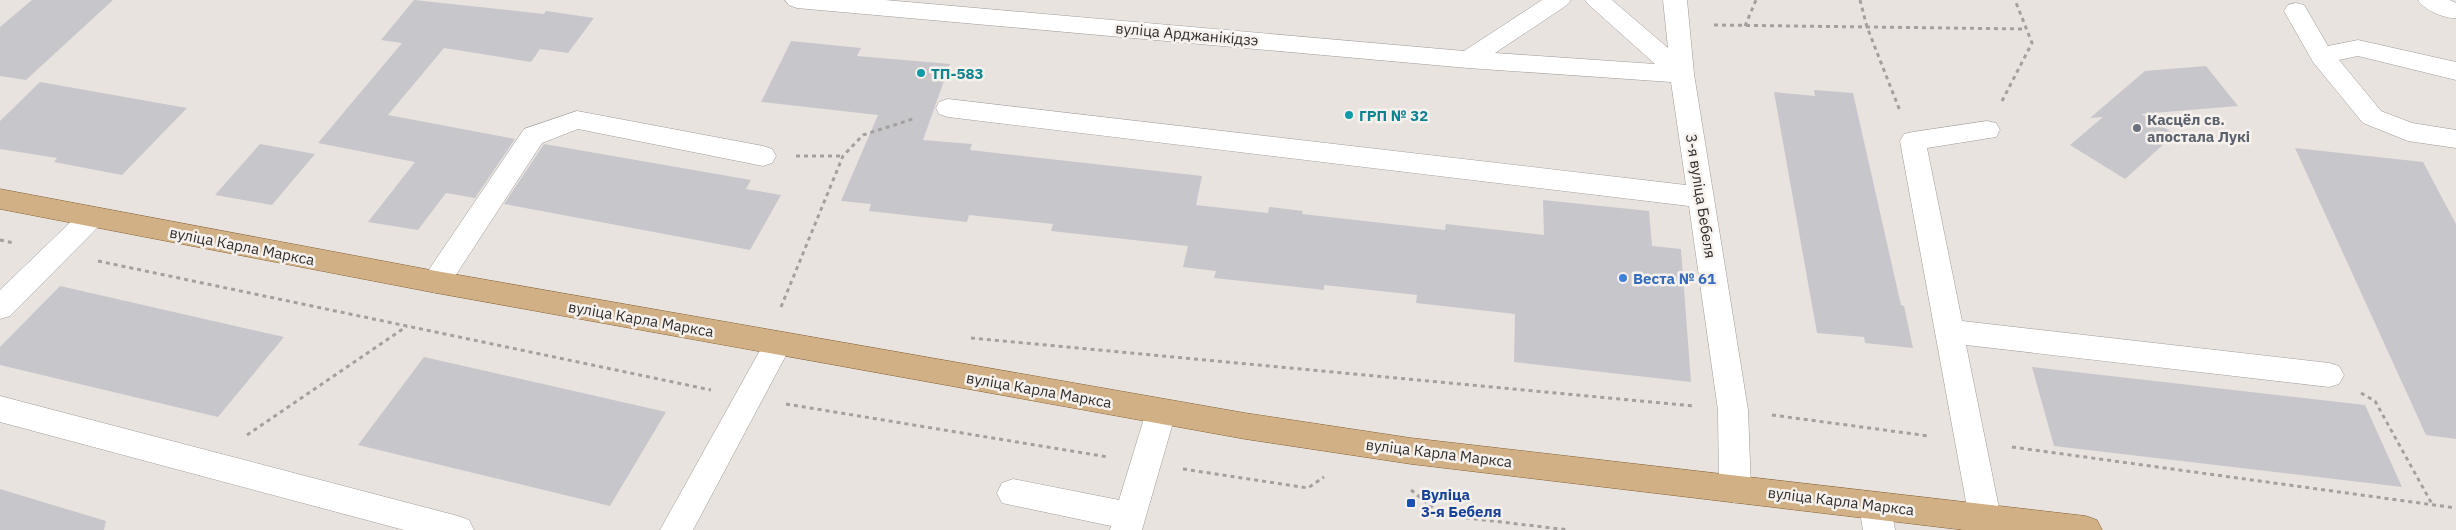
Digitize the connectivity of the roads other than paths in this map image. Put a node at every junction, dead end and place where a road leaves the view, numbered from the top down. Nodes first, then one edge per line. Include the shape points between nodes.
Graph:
1 (797, 0) edge
2 (1559, 0) edge
3 (1597, 0) edge
4 (1675, 0) edge
5 (2430, 0) edge
6 (2296, 11) dead end
7 (2453, 11) dead end
8 (2322, 56) junction
9 (1468, 60) junction
10 (2456, 72) edge
11 (1682, 74) junction
12 (948, 108) road end
13 (1987, 130) road end
14 (2456, 139) edge
15 (763, 156) road end
16 (1701, 196) junction
17 (0, 199) edge
18 (92, 218) junction
19 (436, 282) junction
20 (0, 308) edge
21 (1950, 331) junction
22 (778, 344) junction
23 (2329, 375) road end
24 (0, 409) edge
25 (1161, 412) junction
26 (1735, 489) junction
27 (1014, 493) dead end
28 (1877, 518) edge
29 (1985, 518) junction
30 (1128, 523) edge
31 (458, 530) edge
32 (676, 530) edge
33 (2086, 530) edge

1 - 9 street, вуліца Арджанікідзэ
2 - 9 street
3 - 11 street
4 - 11 street, 3-я вуліца Бебеля
5 - 7 street
6 - 8 street
8 - 10 street via 2358,48
8 - 14 street via 2372,117 2408,132
9 - 11 street, вуліца Арджанікідзэ
11 - 16 street, 3-я вуліца Бебеля
12 - 16 street
13 - 21 street via 1913,141
15 - 19 street via 577,120 533,136
16 - 26 street, 3-я вуліца Бебеля via 1733,410
17 - 18 main road, вуліца Карла Маркса
18 - 19 main road, вуліца Карла Маркса
18 - 20 street
19 - 22 main road, вуліца Карла Маркса
21 - 23 street
21 - 29 street
22 - 25 main road, вуліца Карла Маркса
22 - 32 street
24 - 31 street
25 - 26 main road, вуліца Карла Маркса via 1411,451
25 - 30 street
26 - 28 main road, вуліца Карла Маркса
27 - 30 street
28 - 29 main road, вуліца Карла Маркса
29 - 33 main road, вуліца Карла Маркса

